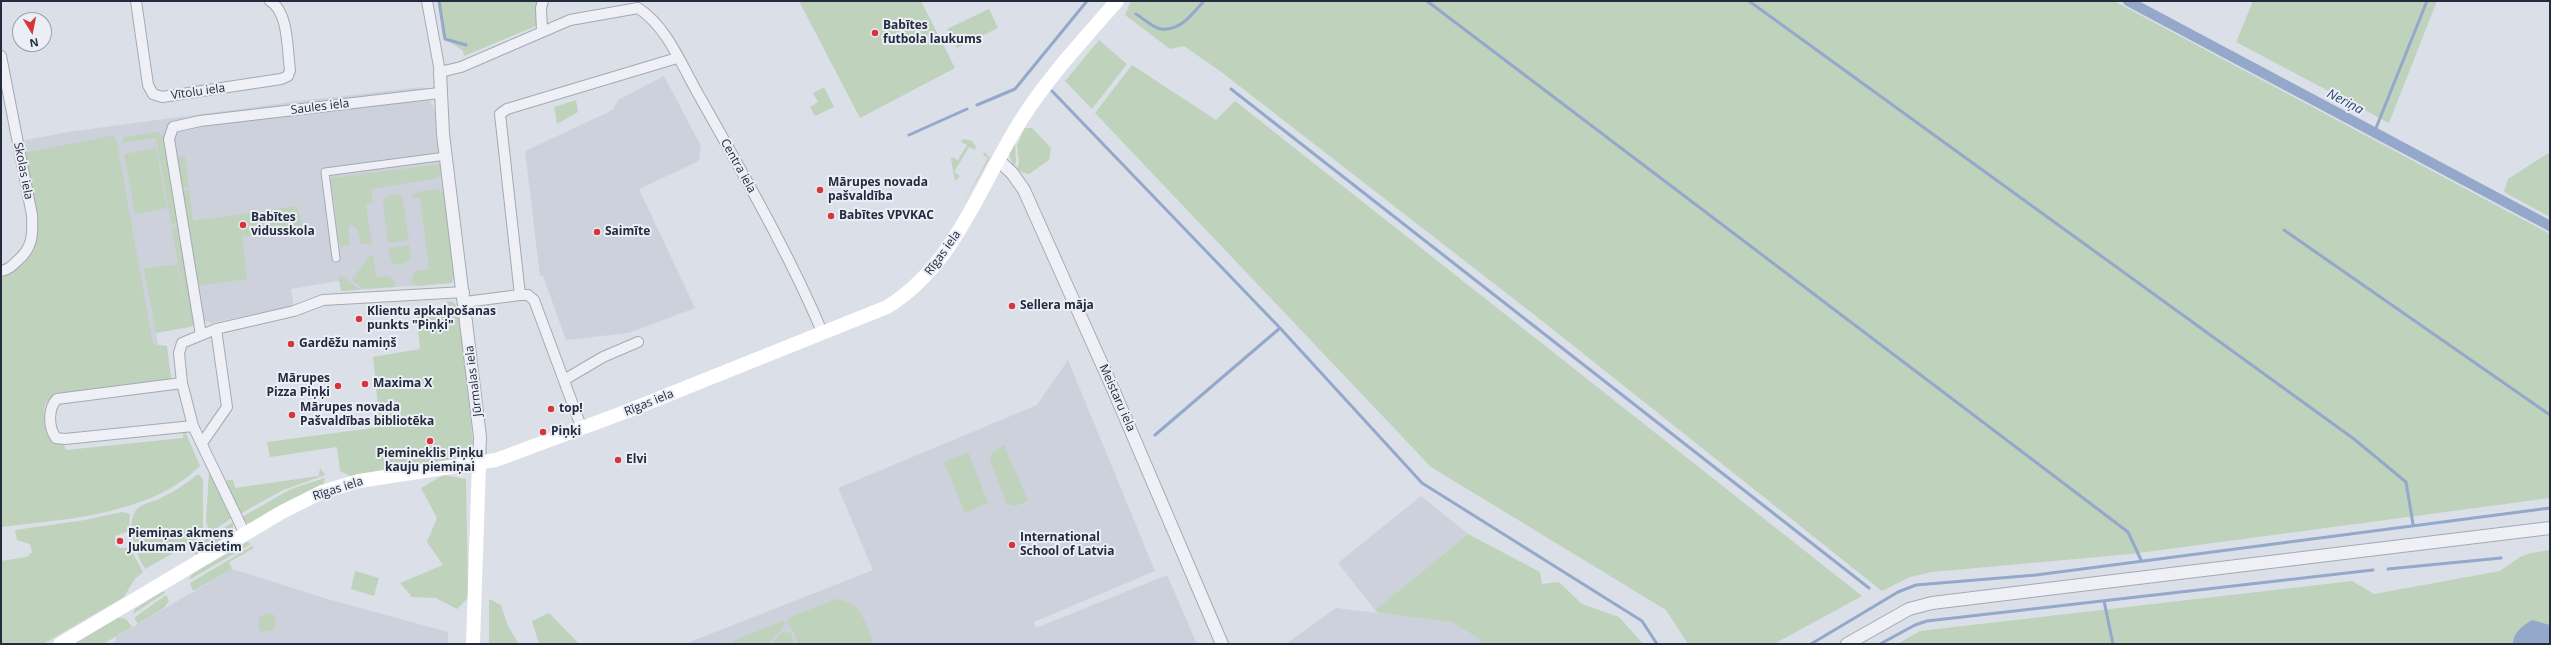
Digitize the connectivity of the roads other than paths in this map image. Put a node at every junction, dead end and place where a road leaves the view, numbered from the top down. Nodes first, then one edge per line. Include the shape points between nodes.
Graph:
1 (136, 1) edge
2 (270, 1) edge
3 (427, 1) edge
4 (543, 1) edge
5 (1117, 1) edge
6 (542, 31) junction
7 (1, 56) edge
8 (677, 58) junction
9 (440, 72) junction
10 (439, 92) junction
11 (446, 156) junction
12 (998, 160) junction
13 (336, 258) dead end
14 (1, 271) edge
15 (520, 295) junction
16 (464, 297) junction
17 (216, 329) junction
18 (823, 334) junction
19 (201, 335) junction
20 (638, 342) dead end
21 (564, 380) junction
22 (182, 383) junction
23 (193, 426) junction
24 (582, 429) junction
25 (202, 443) junction
26 (479, 463) junction
27 (2550, 528) edge
28 (245, 534) junction
29 (60, 644) edge
30 (473, 644) edge
31 (1222, 644) edge
32 (1846, 644) edge

1 - 2 street, Vītolu iela via 148,85 153,94 174,96 288,76 290,70 283,20 280,9
3 - 9 street, Jūrmalas iela
4 - 6 street
5 - 12 main road, Rīgas iela via 1023,116
6 - 8 street, Centra iela via 570,20 638,8 659,26
6 - 9 street via 461,67
7 - 14 street, Skolas iela via 32,215 33,235 27,253 7,270
8 - 15 street via 507,109 500,114
8 - 18 street, Centra iela via 746,180
9 - 10 street, Jūrmalas iela
10 - 11 street, Jūrmalas iela
10 - 19 street, Saules iela via 200,121 173,128 169,139
11 - 13 street via 324,172
11 - 16 street, Jūrmalas iela
12 - 18 main road, Rīgas iela via 952,243 932,271 913,289 887,307
12 - 31 street, Meistaru iela via 1012,173 1024,190
15 - 16 street
15 - 21 street via 528,295 534,300
16 - 17 street via 323,300 294,311
16 - 26 street, Jūrmalas iela via 480,437
17 - 19 street
17 - 25 street via 227,407
18 - 24 main road, Rīgas iela
19 - 22 street via 180,345
20 - 21 street via 603,357
21 - 24 street
22 - 23 street
22 - 23 street via 57,398 50,410 52,432 56,438 65,439
23 - 25 street
24 - 26 main road, Rīgas iela via 496,460
25 - 28 street
26 - 28 main road, Rīgas iela via 379,478 333,489 296,504
26 - 30 main road, Jūrmalas iela
27 - 32 street via 1932,603 1909,610
28 - 29 main road, Rīgas iela

